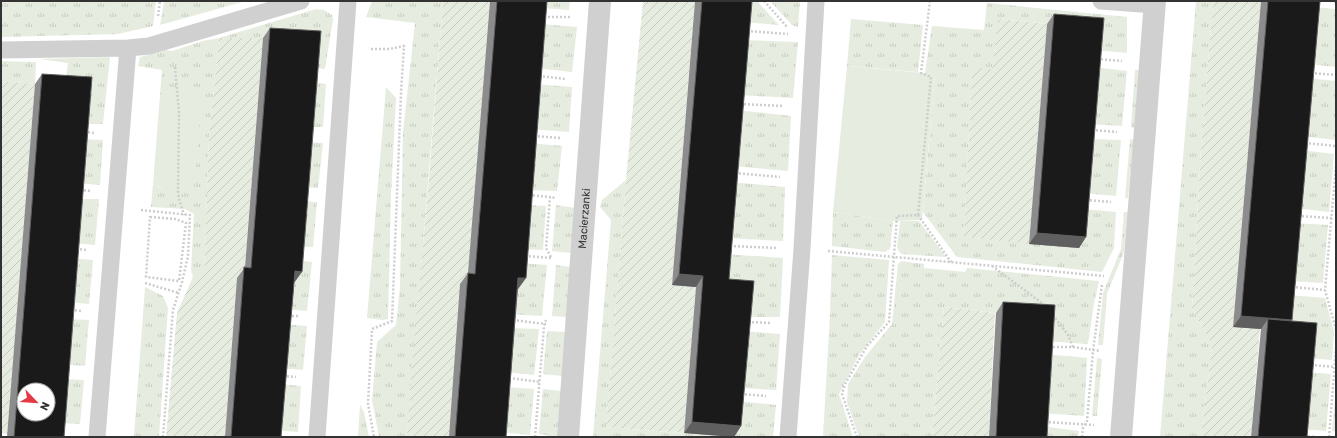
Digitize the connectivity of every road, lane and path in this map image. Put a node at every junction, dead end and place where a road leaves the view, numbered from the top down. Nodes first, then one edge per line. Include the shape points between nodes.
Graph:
1 (160, 1) edge
2 (301, 1) edge
3 (348, 1) edge
4 (600, 1) edge
5 (764, 1) edge
6 (816, 1) edge
7 (930, 1) edge
8 (1101, 1) edge
9 (1330, 1) edge
10 (1336, 2) edge
11 (1155, 3) edge
12 (158, 19) dead end
13 (743, 30) edge
14 (128, 48) junction
15 (344, 49) junction
16 (1, 50) edge
17 (1094, 59) edge
18 (1123, 61) dead end
19 (1307, 72) edge
20 (1336, 75) edge
21 (178, 90) dead end
22 (737, 104) edge
23 (788, 106) dead end
24 (1088, 130) edge
25 (1118, 133) dead end
26 (530, 135) edge
27 (566, 138) dead end
28 (1301, 142) edge
29 (1336, 146) edge
30 (1336, 166) edge
31 (731, 173) edge
32 (785, 178) dead end
33 (526, 195) edge
34 (550, 197) dead end
35 (1082, 200) edge
36 (1112, 202) dead end
37 (115, 208) junction
38 (184, 215) junction
39 (918, 215) junction
40 (1294, 215) edge
41 (1332, 218) junction
42 (725, 245) edge
43 (802, 249) junction
44 (893, 256) junction
45 (951, 262) junction
46 (992, 266) junction
47 (1104, 276) dead end
48 (146, 277) joint
49 (145, 283) dead end
50 (1288, 287) edge
51 (1325, 290) junction
52 (179, 293) junction
53 (1046, 307) edge
54 (1051, 313) edge
55 (509, 320) edge
56 (743, 322) edge
57 (778, 323) dead end
58 (1335, 324) edge
59 (577, 325) junction
60 (1336, 330) edge
61 (1045, 347) edge
62 (1073, 347) junction
63 (1336, 348) edge
64 (1102, 352) dead end
65 (1307, 365) edge
66 (1335, 367) edge
67 (504, 377) edge
68 (572, 384) junction
69 (738, 393) edge
70 (773, 397) dead end
71 (1041, 422) edge
72 (1096, 425) dead end
73 (1301, 436) edge
74 (97, 437) edge
75 (163, 437) edge
76 (317, 437) edge
77 (374, 437) edge
78 (568, 437) edge
79 (788, 437) edge
80 (857, 437) edge
81 (1121, 437) edge
82 (1316, 437) edge
83 (1329, 437) edge

1 - 12 path
2 - 14 lane via 150,46
3 - 15 lane
4 - 59 street, Macierzanki
5 - 13 path via 793,34
6 - 43 lane
7 - 39 path via 921,73 931,77
8 - 11 lane
9 - 10 path
11 - 81 street
14 - 16 lane
14 - 37 lane
15 - 76 lane
15 - 77 path via 389,49 404,46 392,321 372,329 368,404
17 - 18 path
19 - 20 path
21 - 38 path via 178,191
22 - 23 path
24 - 25 path
26 - 27 path
28 - 29 path
30 - 41 path
31 - 32 path
33 - 34 path
35 - 36 path
37 - 38 path
37 - 74 lane
38 - 52 path via 190,215 188,256
39 - 44 path via 897,216
39 - 45 path
40 - 41 path
41 - 51 path
42 - 43 path
43 - 44 path
43 - 79 lane
44 - 45 path
44 - 80 path via 889,322 867,346 842,394
45 - 46 path
46 - 47 path
46 - 53 path
48 - 48 path via 179,281 186,223 175,219 150,217
49 - 52 path
50 - 51 path
51 - 58 path
52 - 75 path via 173,310
54 - 62 path via 1068,335
55 - 59 path
56 - 57 path
58 - 60 path
59 - 68 street, Macierzanki
61 - 62 path
62 - 64 path
63 - 66 path
65 - 66 path
66 - 83 path
67 - 68 path
68 - 78 street, Macierzanki
69 - 70 path
71 - 72 path
73 - 82 path

